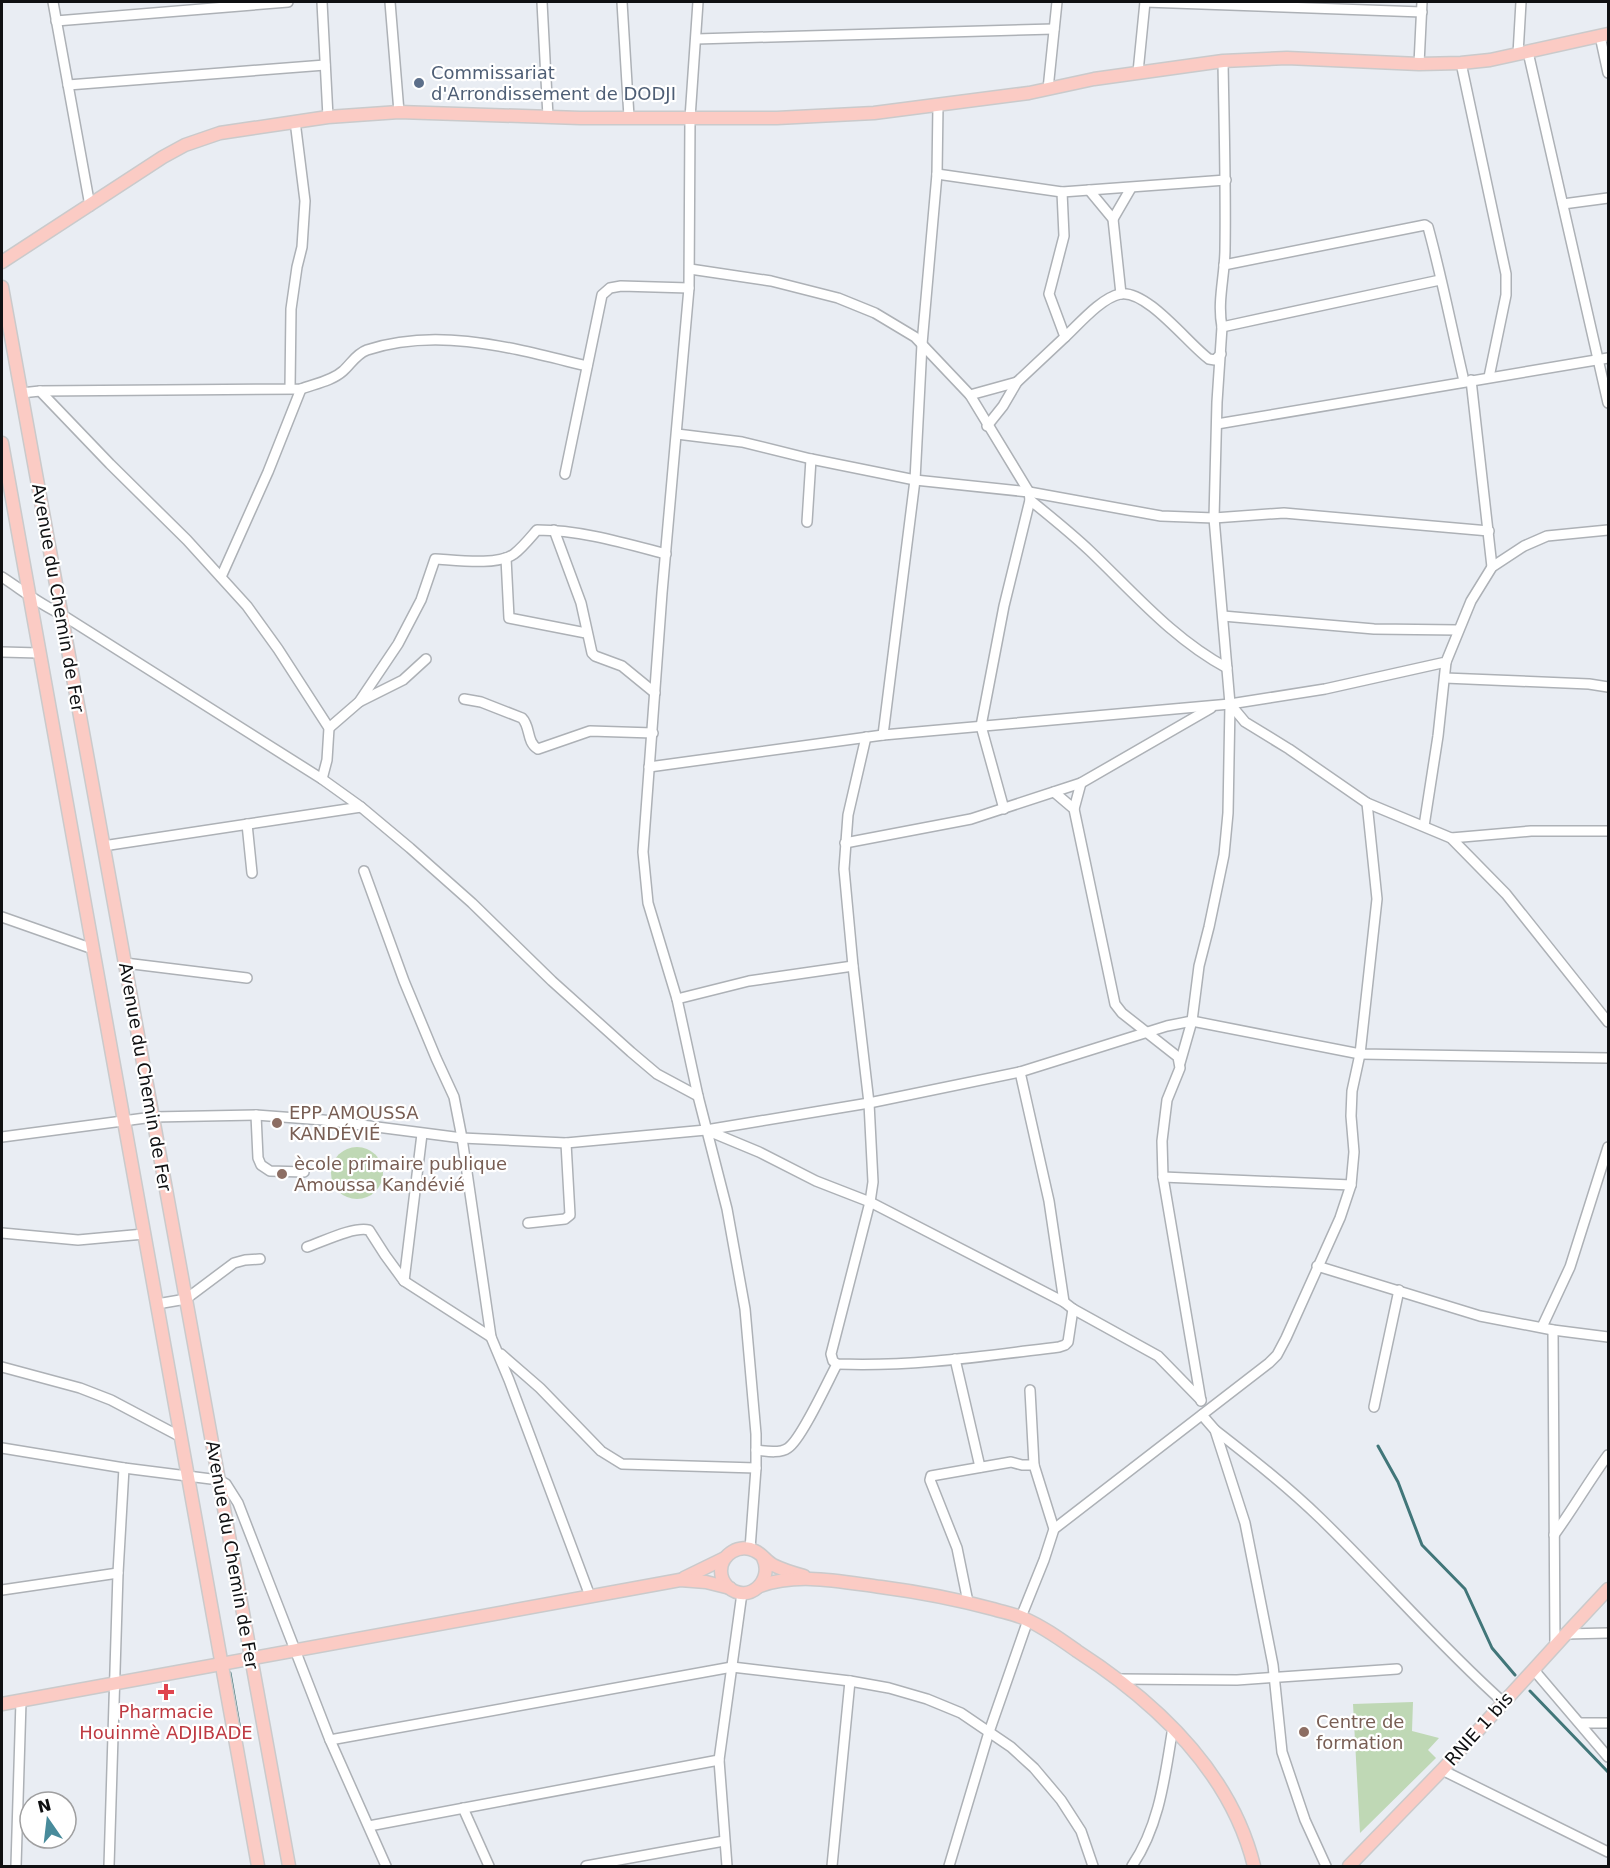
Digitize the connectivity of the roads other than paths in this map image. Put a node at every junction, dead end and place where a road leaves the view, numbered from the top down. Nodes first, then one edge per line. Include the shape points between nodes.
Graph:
1 (53, 2) edge
2 (288, 2) edge
3 (322, 2) edge
4 (390, 2) edge
5 (542, 2) edge
6 (622, 2) edge
7 (698, 2) edge
8 (1057, 2) edge
9 (1145, 2) edge
10 (1521, 2) edge
11 (1422, 7) edge
12 (56, 21) junction
13 (1054, 29) junction
14 (1604, 35) edge
15 (696, 39) junction
16 (1523, 53) junction
17 (1222, 61) junction
18 (1461, 63) junction
19 (1419, 64) junction
20 (325, 65) junction
21 (1138, 72) junction
22 (1608, 73) edge
23 (68, 86) junction
24 (1048, 89) junction
25 (938, 105) junction
26 (399, 112) junction
27 (328, 117) junction
28 (548, 117) junction
29 (629, 117) junction
30 (690, 118) junction
31 (295, 121) junction
32 (937, 174) junction
33 (1226, 180) junction
34 (1131, 188) junction
35 (1089, 190) junction
36 (1062, 192) junction
37 (1608, 198) edge
38 (1563, 204) junction
39 (90, 206) junction
40 (1113, 219) junction
41 (2, 262) edge
42 (1224, 265) junction
43 (690, 269) junction
44 (1440, 280) junction
45 (2, 286) edge
46 (688, 288) junction
47 (1121, 294) junction
48 (1222, 327) junction
49 (1065, 337) junction
50 (922, 344) junction
51 (1221, 354) junction
52 (1603, 358) edge
53 (587, 366) junction
54 (1489, 377) junction
55 (1468, 381) junction
56 (1017, 382) junction
57 (290, 388) junction
58 (301, 388) junction
59 (40, 391) junction
60 (21, 393) junction
61 (970, 395) junction
62 (1608, 403) edge
63 (1217, 424) junction
64 (987, 426) junction
65 (677, 434) junction
66 (2, 443) edge
67 (811, 459) junction
68 (565, 474) dead end
69 (915, 480) junction
70 (1030, 496) junction
71 (1214, 518) junction
72 (807, 522) dead end
73 (554, 530) junction
74 (1608, 530) edge
75 (1489, 531) junction
76 (666, 554) junction
77 (506, 558) junction
78 (1492, 567) junction
79 (2, 577) edge
80 (221, 577) junction
81 (29, 594) junction
82 (61, 614) junction
83 (1223, 616) junction
84 (1458, 630) junction
85 (586, 633) junction
86 (2, 652) edge
87 (39, 653) junction
88 (426, 659) dead end
89 (1446, 662) junction
90 (1227, 668) junction
91 (1444, 678) junction
92 (1608, 687) edge
93 (654, 693) junction
94 (464, 699) dead end
95 (358, 702) junction
96 (1230, 704) junction
97 (1212, 706) junction
98 (981, 726) junction
99 (329, 728) junction
100 (653, 733) junction
101 (882, 735) junction
102 (866, 737) junction
103 (649, 767) junction
104 (322, 779) junction
105 (1081, 783) junction
106 (1054, 792) junction
107 (1367, 803) junction
108 (361, 807) junction
109 (1004, 809) junction
110 (1074, 809) junction
111 (247, 824) junction
112 (1424, 826) junction
113 (1608, 831) edge
114 (1451, 838) junction
115 (845, 843) junction
116 (103, 846) junction
117 (364, 871) dead end
118 (252, 873) dead end
119 (2, 917) edge
120 (93, 949) junction
121 (125, 963) junction
122 (852, 966) junction
123 (247, 978) dead end
124 (677, 999) junction
125 (1192, 1022) junction
126 (1608, 1022) edge
127 (1148, 1032) junction
128 (1360, 1054) junction
129 (1608, 1058) edge
130 (1180, 1063) junction
131 (1020, 1072) junction
132 (698, 1096) junction
133 (869, 1103) junction
134 (256, 1115) junction
135 (153, 1117) junction
136 (124, 1121) junction
137 (706, 1130) junction
138 (422, 1134) junction
139 (2, 1137) edge
140 (462, 1137) junction
141 (566, 1143) junction
142 (1608, 1147) edge
143 (304, 1172) dead end
144 (1163, 1177) junction
145 (1352, 1185) junction
146 (870, 1202) junction
147 (528, 1223) dead end
148 (2, 1233) edge
149 (144, 1234) junction
150 (307, 1247) dead end
151 (260, 1259) dead end
152 (1317, 1266) junction
153 (405, 1281) junction
154 (1399, 1290) junction
155 (186, 1299) junction
156 (1064, 1302) junction
157 (157, 1304) junction
158 (1073, 1309) junction
159 (1542, 1327) junction
160 (1553, 1330) junction
161 (491, 1337) junction
162 (1608, 1337) edge
163 (499, 1353) junction
164 (955, 1359) junction
165 (837, 1364) junction
166 (2, 1367) edge
167 (1030, 1390) dead end
168 (1201, 1401) junction
169 (1374, 1407) dead end
170 (1205, 1412) junction
171 (1215, 1430) junction
172 (181, 1437) junction
173 (2, 1448) edge
174 (756, 1450) junction
175 (1608, 1455) edge
176 (1034, 1465) junction
177 (980, 1467) junction
178 (124, 1468) junction
179 (756, 1468) junction
180 (188, 1477) junction
181 (219, 1480) junction
182 (1054, 1529) junction
183 (1554, 1535) junction
184 (750, 1549) junction
185 (725, 1558) junction
186 (763, 1558) junction
187 (118, 1573) junction
188 (814, 1579) junction
189 (680, 1580) junction
190 (760, 1586) junction
191 (1608, 1589) edge
192 (2, 1590) edge
193 (736, 1591) junction
194 (590, 1596) junction
195 (968, 1602) junction
196 (1024, 1618) junction
197 (1608, 1633) edge
198 (1566, 1634) junction
199 (1555, 1646) junction
200 (295, 1650) junction
201 (251, 1659) junction
202 (222, 1663) junction
203 (732, 1667) junction
204 (1397, 1669) dead end
205 (1533, 1669) junction
206 (1274, 1678) junction
207 (1118, 1679) junction
208 (850, 1681) junction
209 (115, 1683) junction
210 (21, 1701) junction
211 (1503, 1702) junction
212 (2, 1704) edge
213 (1580, 1723) junction
214 (1608, 1723) edge
215 (1173, 1727) junction
216 (989, 1732) junction
217 (330, 1740) junction
218 (1608, 1757) edge
219 (718, 1760) junction
220 (1442, 1770) junction
221 (463, 1808) junction
222 (369, 1826) junction
223 (724, 1841) junction
224 (1608, 1852) edge
225 (16, 1866) edge
226 (109, 1866) edge
227 (258, 1866) edge
228 (289, 1866) edge
229 (386, 1866) edge
230 (489, 1866) edge
231 (586, 1866) edge
232 (727, 1866) edge
233 (832, 1866) edge
234 (949, 1866) edge
235 (1093, 1866) edge
236 (1132, 1866) edge
237 (1254, 1866) edge
238 (1326, 1866) edge
239 (1349, 1866) edge

1 - 12 street
2 - 12 street
3 - 20 street
4 - 26 street
5 - 28 street
6 - 29 street
7 - 15 street
8 - 13 street
9 - 11 street
9 - 21 street
10 - 16 street
11 - 19 street
12 - 23 street
13 - 15 street
13 - 24 street
14 - 16 main road
14 - 22 street
15 - 30 street
16 - 18 main road
16 - 38 street
17 - 19 main road via 1287,58
17 - 21 main road
17 - 33 street
18 - 19 main road
18 - 54 street via 1506,274 1506,295
20 - 23 street
20 - 27 street
21 - 24 main road
23 - 39 street
24 - 25 main road
25 - 30 main road via 874,113
25 - 32 street
26 - 27 main road
26 - 28 main road
27 - 31 main road
28 - 29 main road
29 - 30 main road
30 - 43 street
31 - 39 main road via 220,133 185,145
31 - 57 street via 305,201 291,309
32 - 36 street
32 - 50 street
33 - 34 street
33 - 42 street
34 - 35 street
34 - 40 street
35 - 36 street
35 - 40 street
36 - 49 street via 1064,236 1049,294
37 - 38 street
38 - 52 street
39 - 41 main road
40 - 47 street
42 - 44 street via 1421,225 1428,227
42 - 48 street
43 - 46 street
43 - 50 street via 771,281 838,298 875,314
44 - 48 street
44 - 55 street
45 - 60 main road, Avenue du Chemin de Fer
46 - 53 street via 610,288 602,295
46 - 65 street
47 - 49 street via 1092,311
47 - 51 street via 1134,296 1155,310 1209,360
48 - 51 street
49 - 56 street
50 - 61 street
50 - 69 street
51 - 63 street
52 - 54 street
52 - 62 street
53 - 58 street via 493,344 421,339 365,351 342,372
53 - 68 street
54 - 55 street
55 - 63 street
55 - 75 street
56 - 61 street
56 - 64 street
57 - 58 street
57 - 59 street
58 - 80 street
59 - 60 street
59 - 80 street
60 - 82 main road, Avenue du Chemin de Fer
61 - 64 street
63 - 71 street
64 - 70 street
65 - 67 street via 742,442
65 - 76 street
66 - 81 main road, Avenue du Chemin de Fer
67 - 69 street
67 - 72 street
69 - 70 street
69 - 101 street
70 - 71 street via 1161,516
70 - 90 street via 1140,602 1185,641
70 - 98 street
71 - 75 street via 1284,513
71 - 83 street
73 - 76 street
73 - 77 street via 537,530
73 - 85 street via 581,603
74 - 78 street via 1547,536
75 - 78 street
76 - 93 street
77 - 85 street via 509,618
77 - 95 street via 435,559 414,617
78 - 84 street
79 - 81 street
80 - 99 street via 278,649
81 - 82 street via 40,605
81 - 87 main road, Avenue du Chemin de Fer
82 - 104 street
82 - 116 main road, Avenue du Chemin de Fer
83 - 84 street via 1374,629
83 - 90 street
84 - 89 street
85 - 93 street via 595,656 622,666
86 - 87 street
87 - 120 main road, Avenue du Chemin de Fer
88 - 95 street via 404,680
89 - 91 street
89 - 96 street via 1325,689
90 - 96 street
91 - 92 street
91 - 112 street
93 - 100 street
94 - 100 street via 522,718 531,743 538,749 590,731
95 - 99 street
96 - 97 street
96 - 107 street via 1245,722
96 - 125 street via 1226,836 1196,982
97 - 98 street
97 - 105 street
98 - 101 street
98 - 109 street
99 - 104 street
100 - 103 street
101 - 102 street
102 - 103 street
102 - 115 street
103 - 124 street via 643,829 644,876 654,926
104 - 108 street
105 - 106 street
105 - 110 street
106 - 109 street
106 - 110 street
107 - 112 street
107 - 128 street via 1377,899
108 - 111 street
108 - 132 street via 472,903 631,1052 657,1074
109 - 115 street
110 - 127 street via 1115,1004
111 - 116 street
111 - 118 street
112 - 114 street
113 - 114 street via 1531,831
114 - 126 street via 1506,894
115 - 122 street
116 - 121 main road, Avenue du Chemin de Fer
117 - 140 street via 404,981 454,1098
119 - 120 street
120 - 136 main road, Avenue du Chemin de Fer
121 - 123 street
121 - 135 main road, Avenue du Chemin de Fer
122 - 124 street via 749,981
122 - 133 street
124 - 132 street
125 - 127 street
125 - 128 street
125 - 130 street
127 - 130 street
127 - 131 street
128 - 129 street
128 - 145 street via 1352,1091
130 - 144 street via 1167,1100
131 - 133 street
131 - 156 street via 1049,1201
132 - 137 street
133 - 137 street
133 - 146 street via 873,1182
134 - 135 street
134 - 138 street
134 - 143 street via 261,1165 270,1171
135 - 136 street
135 - 155 main road, Avenue du Chemin de Fer
136 - 139 street
136 - 149 main road, Avenue du Chemin de Fer
137 - 141 street
137 - 146 street
137 - 174 street via 727,1209 745,1309
138 - 140 street
138 - 153 street
140 - 141 street
140 - 161 street
141 - 147 street via 570,1215 566,1219
142 - 159 street via 1570,1267
144 - 145 street
144 - 168 street
145 - 152 street
146 - 156 street
146 - 165 street via 831,1354
148 - 149 street via 78,1240
149 - 157 main road, Avenue du Chemin de Fer
150 - 153 street via 355,1230 369,1230
151 - 155 street via 234,1263
152 - 154 street
152 - 170 street via 1276,1355
153 - 161 street
154 - 159 street via 1480,1316
154 - 169 street
155 - 157 street
155 - 181 main road, Avenue du Chemin de Fer
156 - 158 street
157 - 172 main road, Avenue du Chemin de Fer
158 - 164 street via 1065,1345
158 - 168 street via 1158,1356
159 - 160 street
160 - 162 street
160 - 183 street
161 - 163 street
163 - 179 street via 540,1388 601,1451 622,1464
163 - 194 street
164 - 165 street
164 - 177 street
165 - 174 street via 792,1444 782,1451
166 - 172 street via 81,1388
167 - 176 street
168 - 170 street
170 - 171 street
170 - 182 street
171 - 206 street via 1245,1523
171 - 211 street via 1320,1518
172 - 180 main road, Avenue du Chemin de Fer
173 - 178 street
174 - 179 street
175 - 183 street
176 - 177 street via 1011,1462
176 - 182 street
177 - 195 street via 934,1475 930,1480 957,1548
178 - 180 street
178 - 187 street
179 - 184 street
180 - 181 street
180 - 202 main road, Avenue du Chemin de Fer
181 - 200 street via 238,1503
181 - 201 main road, Avenue du Chemin de Fer
182 - 196 street
183 - 199 street
184 - 185 main road via 737,1549
184 - 186 main road
185 - 189 main road
185 - 193 main road via 721,1574 724,1582
186 - 188 main road
186 - 190 main road via 766,1574
187 - 192 street
187 - 209 street
188 - 190 main road
188 - 195 main road
189 - 193 main road via 706,1582
189 - 194 main road
190 - 193 main road via 753,1591
191 - 198 main road, RNIE 1 bis
193 - 203 street
194 - 200 main road
195 - 196 main road
196 - 207 main road
196 - 216 street
197 - 198 street
198 - 199 main road, RNIE 1 bis
199 - 205 main road, RNIE 1 bis
200 - 201 main road
200 - 217 street
201 - 202 main road
201 - 228 main road, Avenue du Chemin de Fer
202 - 209 main road
202 - 227 main road, Avenue du Chemin de Fer
203 - 208 street
203 - 217 street
203 - 219 street
204 - 206 street
205 - 211 main road, RNIE 1 bis
205 - 213 street
206 - 207 street
206 - 238 street via 1282,1752 1305,1820
207 - 215 main road
208 - 216 street via 927,1699 961,1713
208 - 233 street
209 - 210 main road
209 - 226 street
210 - 212 main road
210 - 225 street
211 - 220 main road, RNIE 1 bis
213 - 214 street
213 - 218 street
215 - 236 street via 1159,1805 1149,1838
215 - 237 main road via 1208,1768 1229,1803
216 - 234 street
216 - 235 street via 1034,1768 1061,1800 1082,1831
217 - 222 street
219 - 221 street
219 - 223 street
220 - 224 street
220 - 239 main road, RNIE 1 bis
221 - 222 street
221 - 230 street
222 - 229 street
223 - 231 street
223 - 232 street

